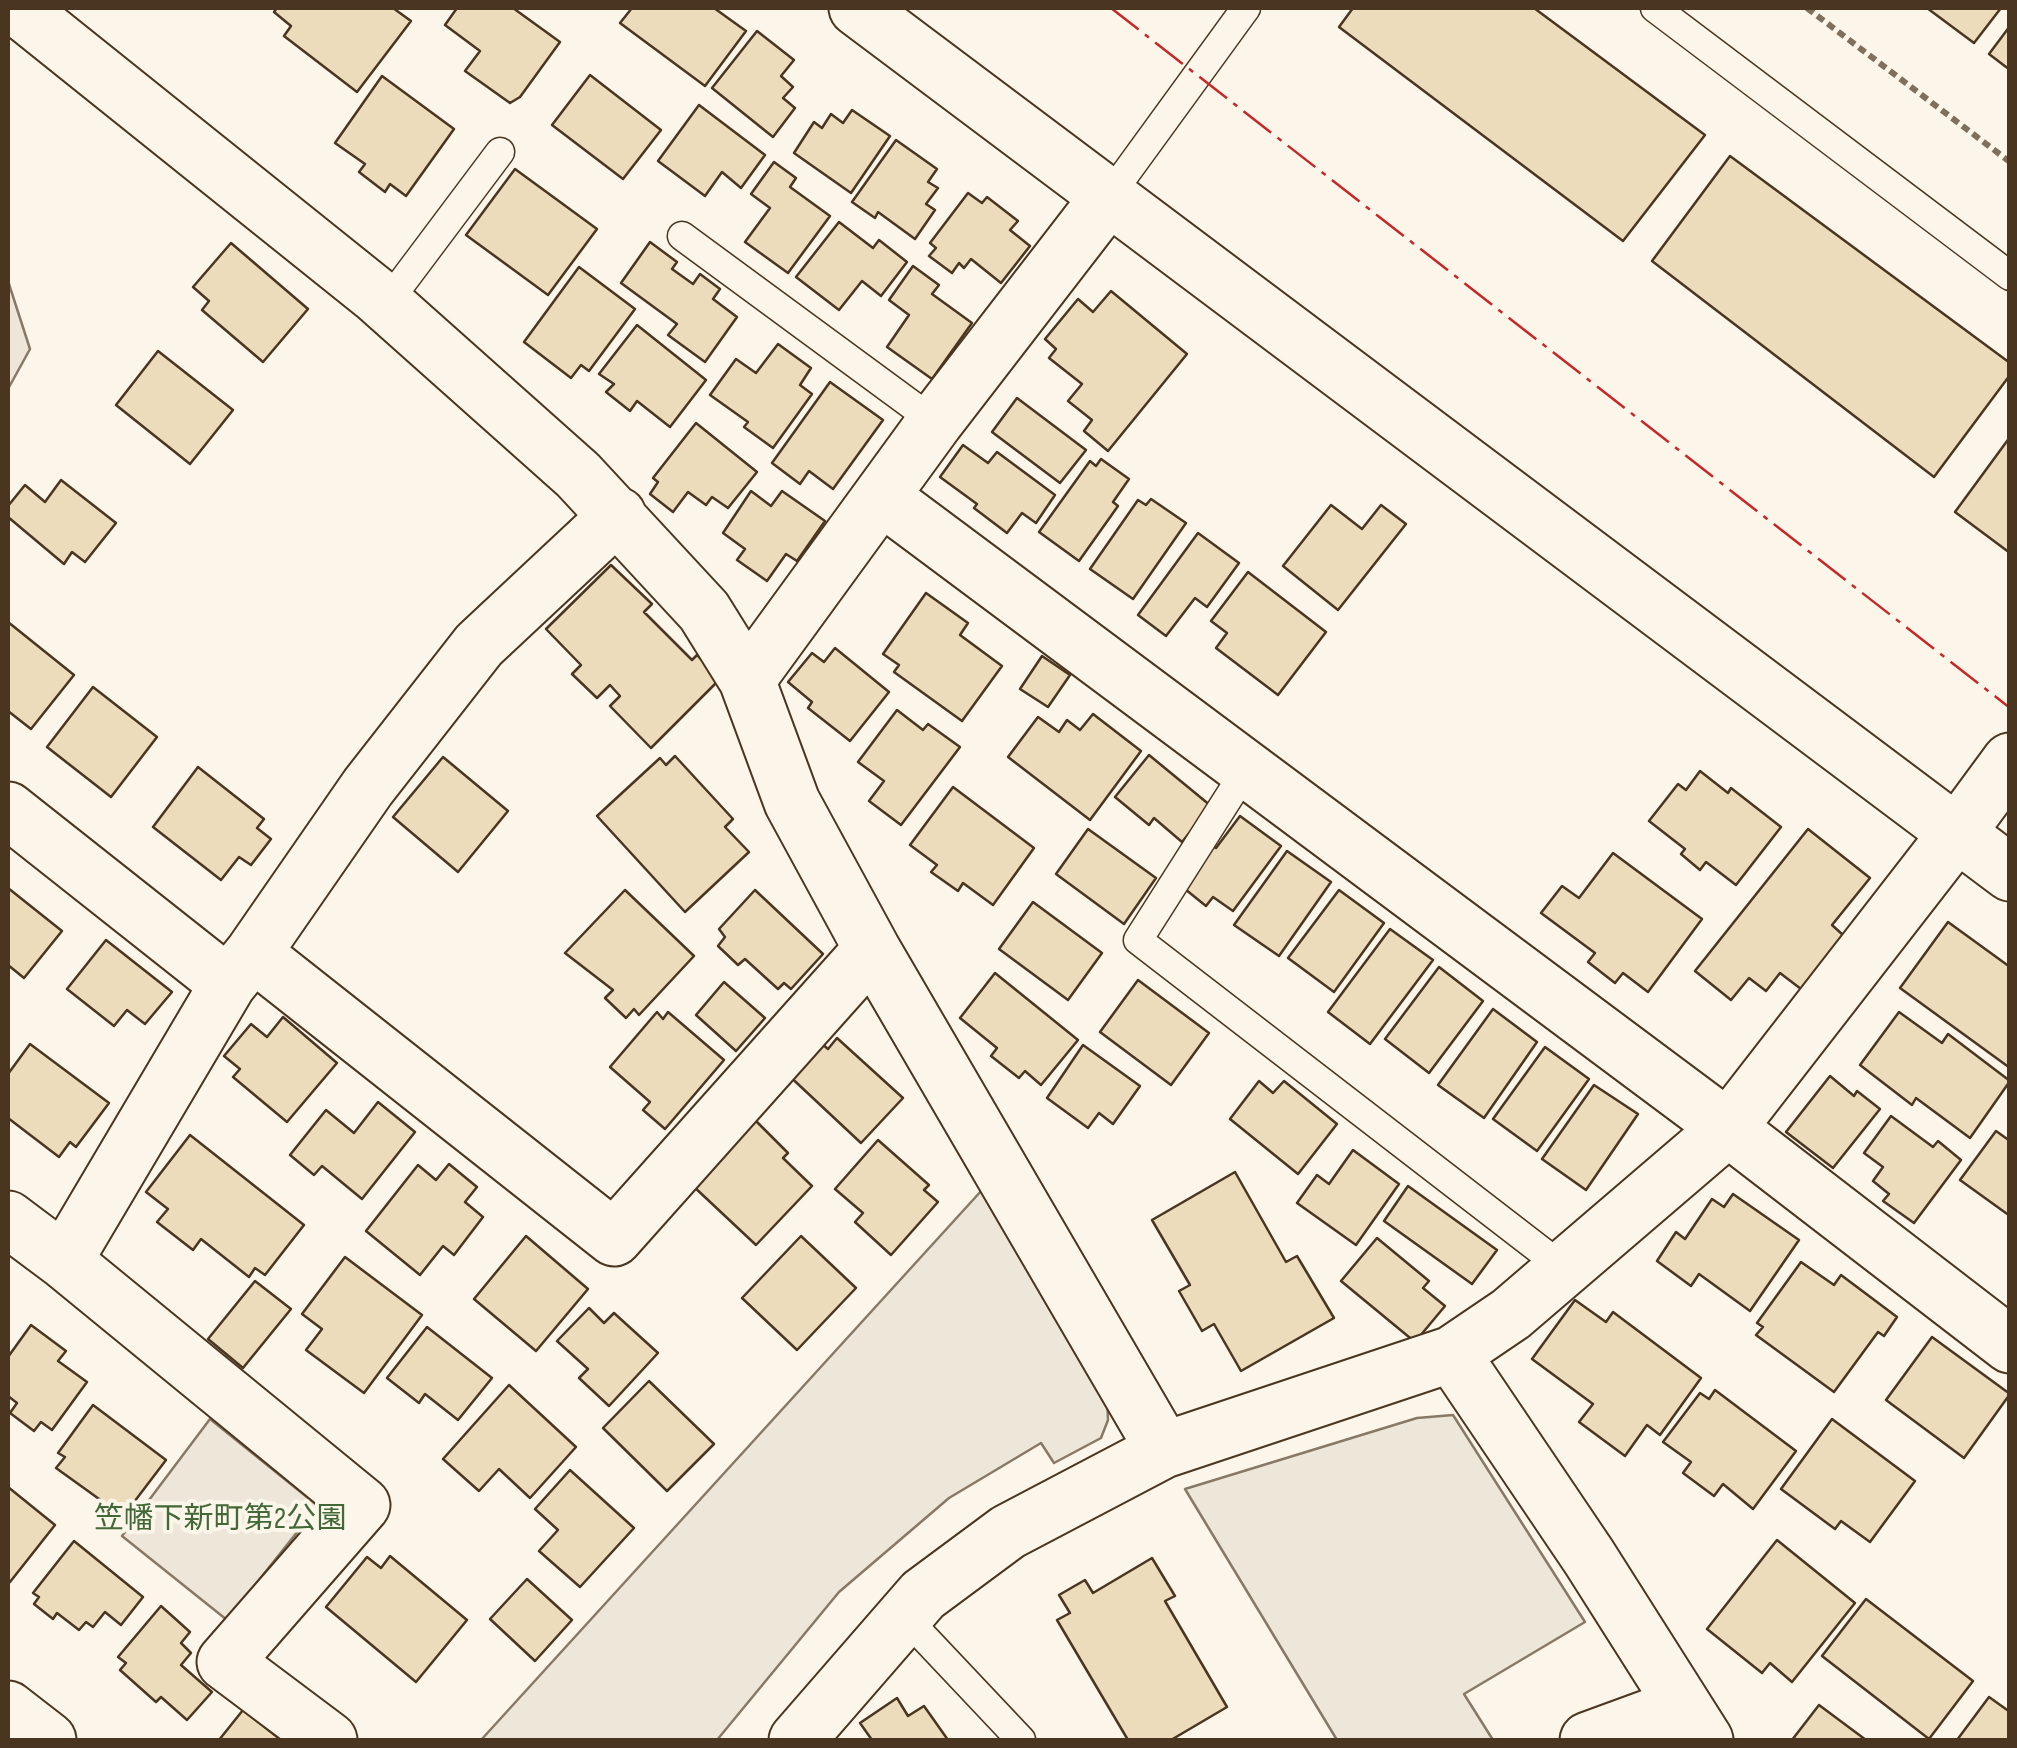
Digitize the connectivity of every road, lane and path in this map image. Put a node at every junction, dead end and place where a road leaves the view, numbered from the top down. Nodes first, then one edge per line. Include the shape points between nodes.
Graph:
1 (18, 8) edge
2 (857, 8) edge
3 (1246, 8) edge
4 (1655, 8) edge
5 (1806, 8) edge
6 (74, 24) edge
7 (500, 152) dead end
8 (2010, 162) edge
9 (1107, 198) junction
10 (682, 236) dead end
11 (2010, 276) edge
12 (386, 304) junction
13 (935, 422) junction
14 (883, 498) junction
15 (618, 515) junction
16 (747, 680) junction
17 (2010, 762) edge
18 (1248, 767) junction
19 (8, 810) edge
20 (1956, 833) junction
21 (2010, 873) edge
22 (872, 949) junction
23 (240, 969) junction
24 (1728, 1128) junction
25 (8, 1219) edge
26 (64, 1261) junction
27 (1566, 1270) junction
28 (2010, 1346) edge
29 (1452, 1354) junction
30 (1164, 1450) junction
31 (904, 1616) junction
32 (8, 1709) edge
33 (1693, 1723) edge
34 (48, 1740) edge
35 (329, 1740) edge
36 (797, 1740) edge
37 (1021, 1740) edge
38 (1588, 1740) edge

1 - 6 street
2 - 9 street
3 - 9 lane
4 - 11 lane
5 - 8 path
6 - 12 street
7 - 12 lane
9 - 13 street
9 - 20 street
10 - 13 lane
12 - 15 street
13 - 14 street
14 - 16 street
14 - 18 street
15 - 16 street via 704,611
15 - 23 street via 478,645
16 - 22 street via 792,802
17 - 20 street
18 - 24 street
18 - 27 lane via 1138,940
19 - 23 street
20 - 21 street
20 - 24 street
22 - 23 street via 614,1238
22 - 30 street
23 - 26 street
24 - 27 street
24 - 28 street
25 - 26 street
26 - 35 street via 362,1505 225,1662
27 - 29 street
29 - 30 street
29 - 33 street
30 - 31 street via 1008,1532
31 - 36 street
31 - 37 lane
32 - 34 street
33 - 38 street

